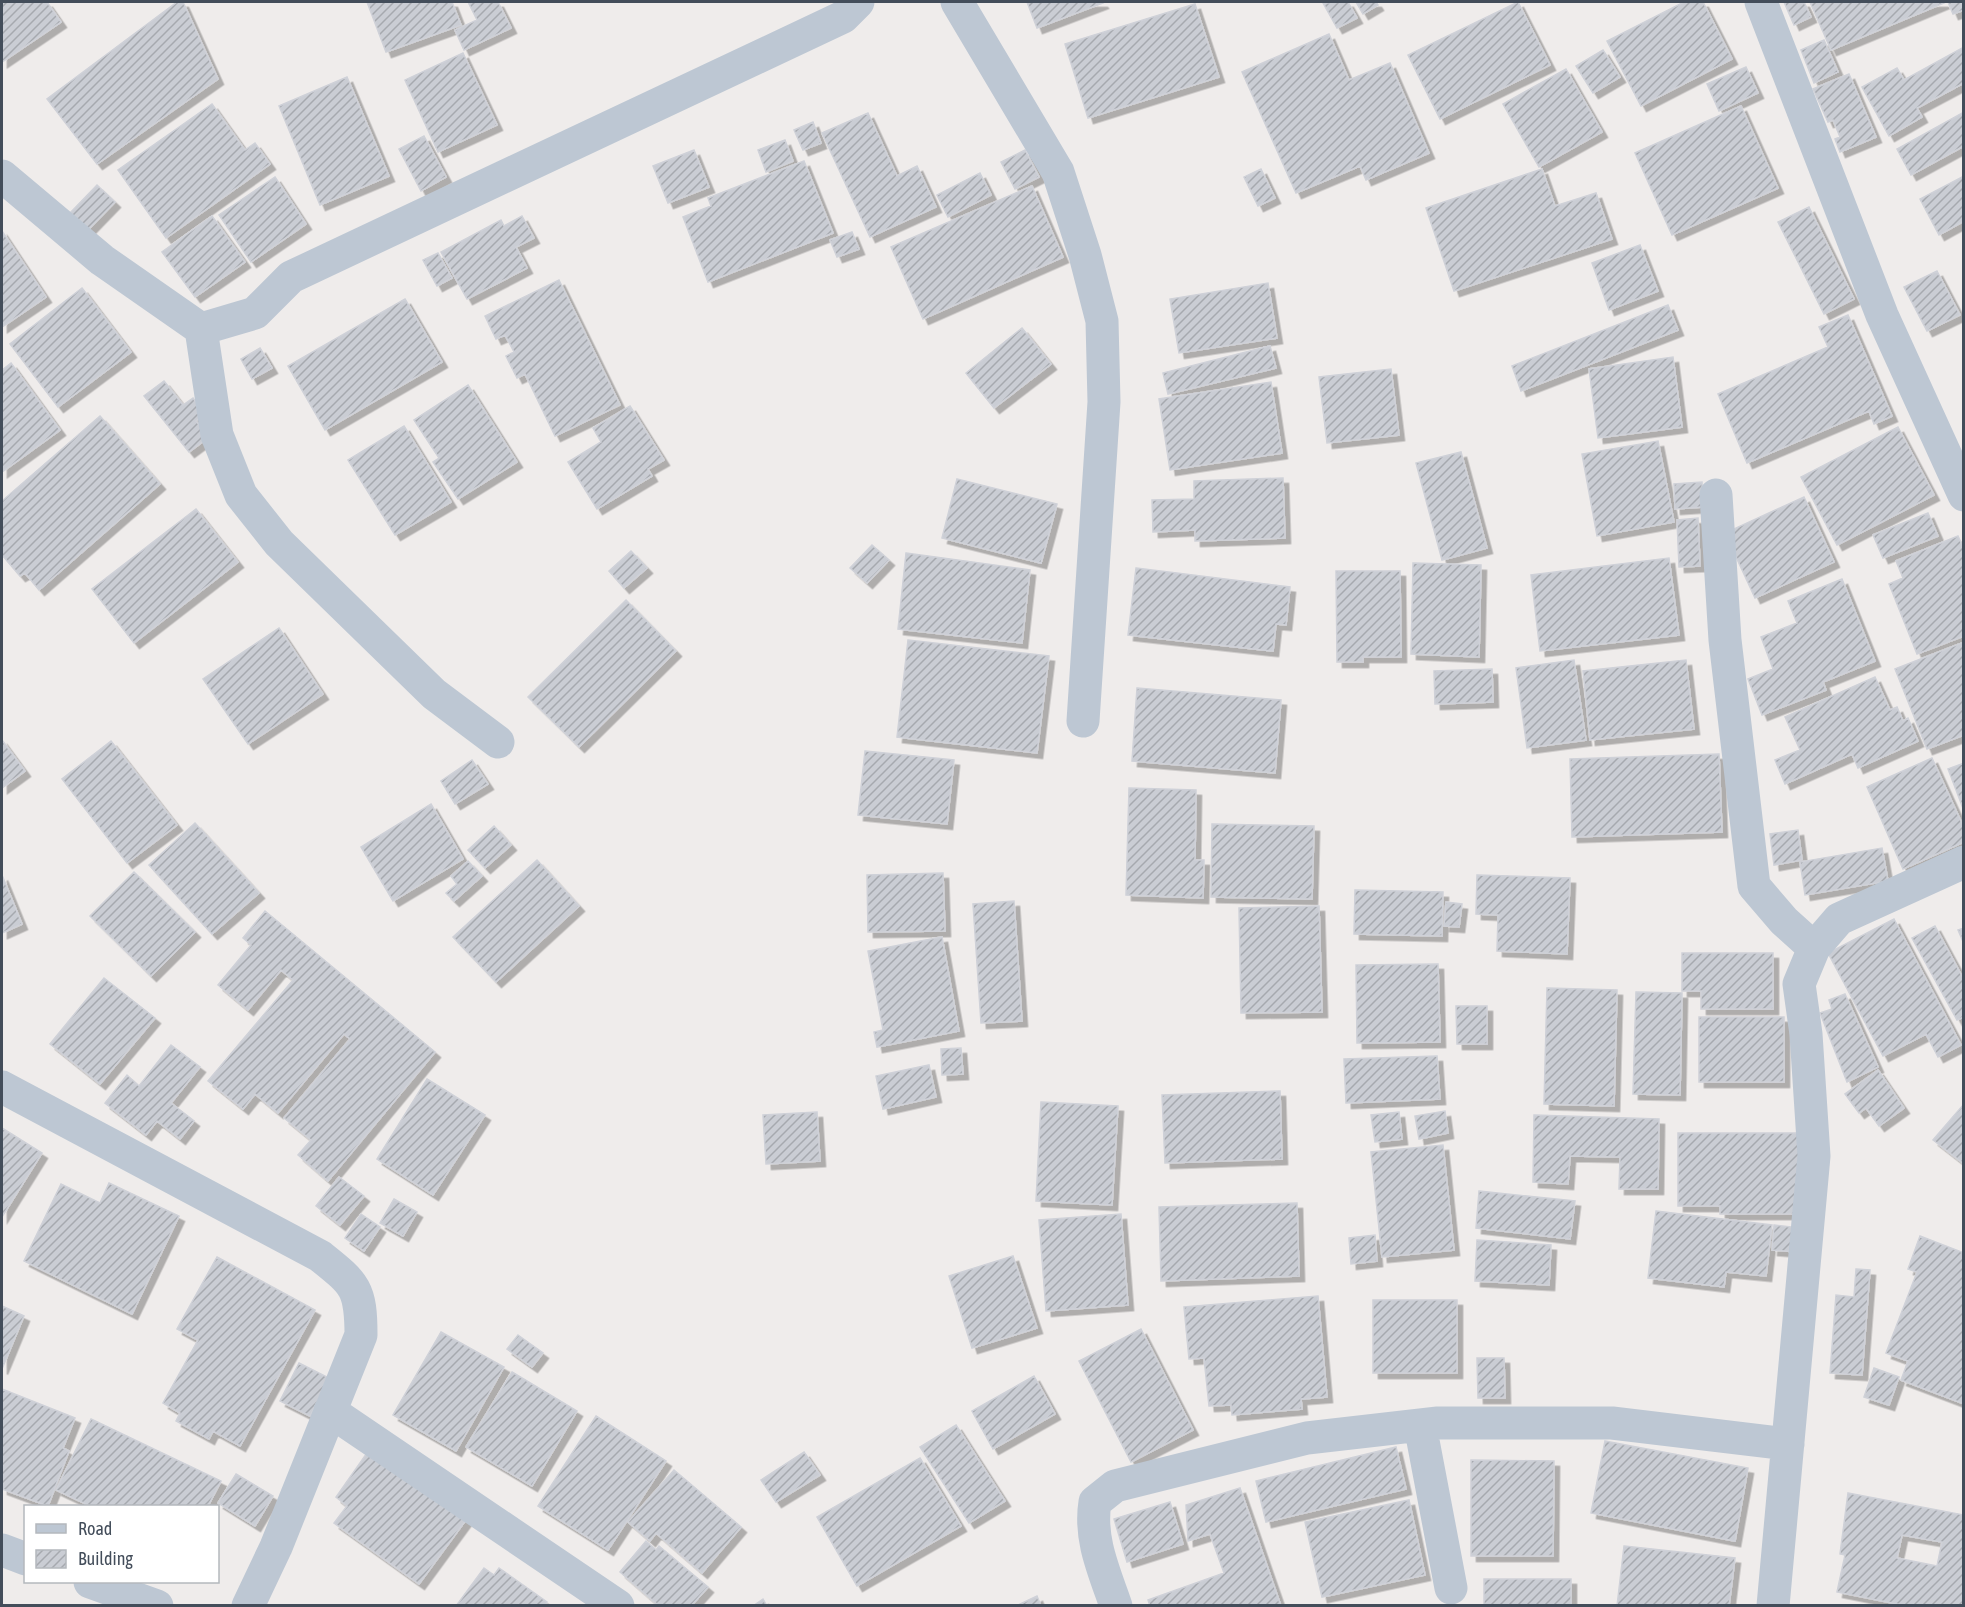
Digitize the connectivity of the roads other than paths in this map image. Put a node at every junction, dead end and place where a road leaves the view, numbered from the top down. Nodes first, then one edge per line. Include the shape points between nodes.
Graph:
1 (858, 2) edge
2 (957, 2) edge
3 (1761, 2) edge
4 (2, 176) edge
5 (201, 329) junction
6 (1961, 483) edge
7 (1716, 495) dead end
8 (1083, 721) dead end
9 (498, 742) dead end
10 (1964, 862) edge
11 (1814, 948) junction
12 (2, 1087) edge
13 (330, 1411) junction
14 (1420, 1425) junction
15 (1788, 1444) junction
16 (2, 1550) edge
17 (24, 1557) edge
18 (96, 1583) edge
19 (1451, 1588) dead end
20 (157, 1605) edge
21 (248, 1605) edge
22 (618, 1605) edge
23 (1116, 1605) edge
24 (1773, 1605) edge

1 - 5 street via 843,17 291,277 255,313
2 - 8 street via 1058,172 1101,321 1104,402
3 - 6 street via 1882,315
4 - 5 street via 102,261
5 - 9 street via 217,435 241,495 279,543 434,694
7 - 11 street via 1725,640 1754,886
10 - 11 street via 1839,919
11 - 15 street via 1799,984 1815,1156
12 - 13 street via 320,1256 352,1281 361,1305 361,1335
13 - 21 street
13 - 22 street
14 - 15 street via 1612,1423
14 - 19 street
14 - 23 street via 1307,1438 1115,1486 1095,1502 1092,1521 1095,1545
15 - 24 street
16 - 17 street
18 - 20 street

